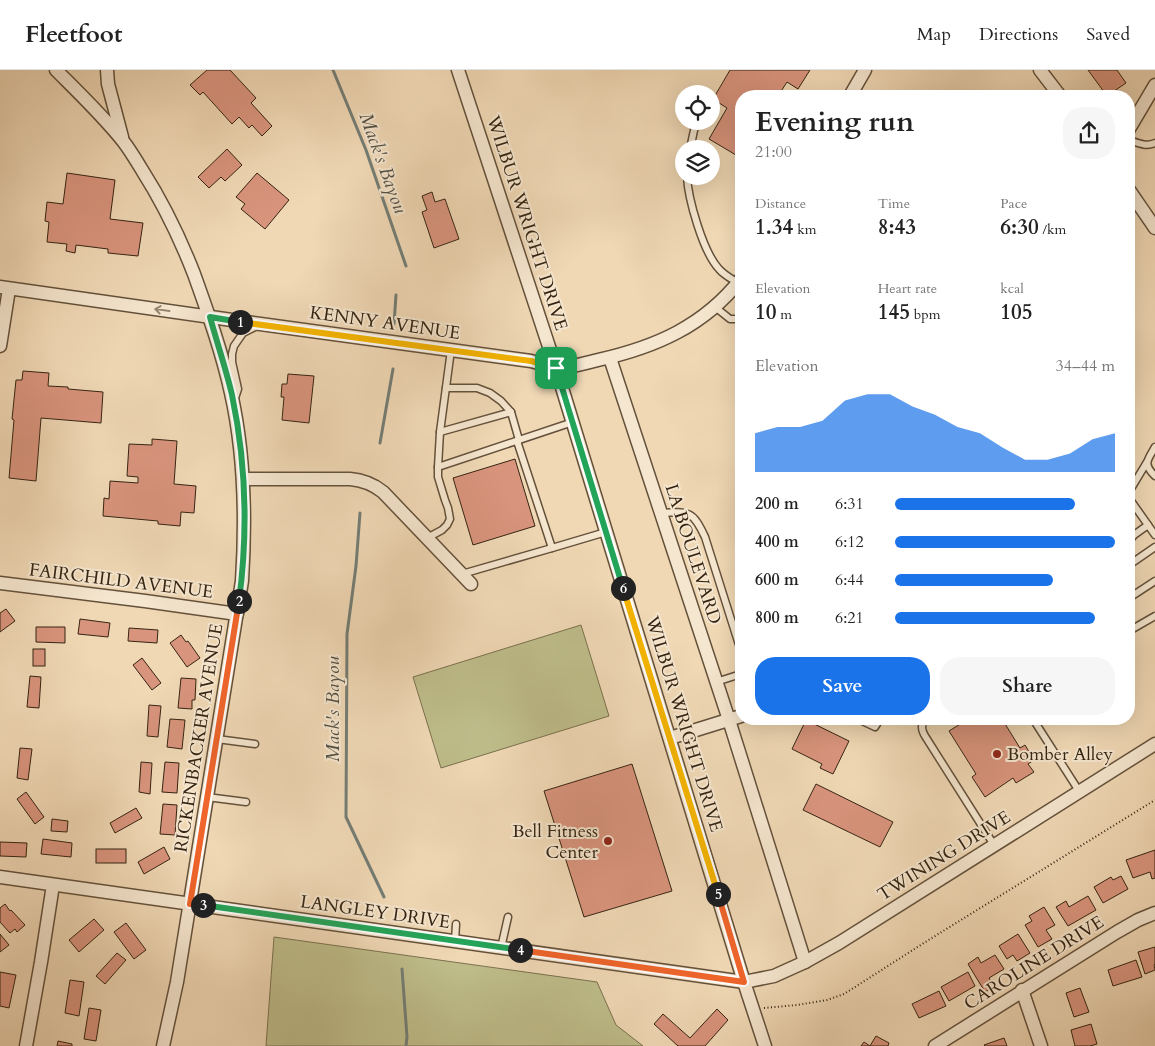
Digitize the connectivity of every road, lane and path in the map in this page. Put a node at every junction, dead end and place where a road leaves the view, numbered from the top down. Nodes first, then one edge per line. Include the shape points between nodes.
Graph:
1 (56, 70) edge
2 (106, 70) edge
3 (458, 70) edge
4 (865, 70) edge
5 (1040, 70) edge
6 (1155, 85) edge
7 (853, 90) edge
8 (1055, 90) edge
9 (1135, 119) edge
10 (124, 142) junction
11 (1135, 142) edge
12 (1155, 143) edge
13 (688, 185) edge
14 (1135, 199) edge
15 (1155, 228) edge
16 (735, 278) edge
17 (735, 287) edge
18 (4, 288) edge
19 (714, 307) junction
20 (210, 317) junction
21 (735, 319) edge
22 (261, 324) junction
23 (0, 346) edge
24 (451, 350) junction
25 (610, 358) junction
26 (556, 368) junction
27 (446, 388) junction
28 (233, 404) junction
29 (511, 412) junction
30 (573, 422) junction
31 (440, 432) junction
32 (518, 441) junction
33 (1155, 446) edge
34 (1147, 462) junction
35 (438, 467) junction
36 (1155, 476) edge
37 (243, 480) junction
38 (1135, 482) edge
39 (1135, 507) edge
40 (661, 513) junction
41 (1148, 525) junction
42 (606, 532) junction
43 (1135, 534) edge
44 (1155, 535) edge
45 (428, 538) junction
46 (1155, 547) edge
47 (552, 548) junction
48 (1135, 561) edge
49 (462, 574) junction
50 (1155, 581) edge
51 (0, 584) edge
52 (471, 584) dead end
53 (1135, 594) edge
54 (237, 614) junction
55 (1155, 616) edge
56 (1135, 628) edge
57 (735, 632) edge
58 (735, 676) edge
59 (716, 682) junction
60 (735, 718) edge
61 (729, 720) junction
62 (922, 725) edge
63 (1037, 725) edge
64 (670, 738) junction
65 (217, 739) junction
66 (255, 744) dead end
67 (1155, 744) edge
68 (1079, 791) junction
69 (207, 797) junction
70 (1155, 800) edge
71 (246, 802) dead end
72 (994, 845) junction
73 (0, 877) edge
74 (53, 885) junction
75 (190, 904) junction
76 (1155, 913) edge
77 (508, 917) dead end
78 (456, 924) dead end
79 (455, 941) junction
80 (502, 948) junction
81 (805, 962) junction
82 (744, 982) junction
83 (1022, 990) junction
84 (764, 1008) dead end
85 (26, 1046) edge
86 (163, 1046) edge
87 (765, 1046) edge
88 (935, 1046) edge
89 (1041, 1046) edge

1 - 10 street
2 - 10 street
3 - 26 street, WILBUR WRIGHT DRIVE
4 - 7 street
5 - 8 street
6 - 9 street
10 - 20 street, RICKENBACKER AVENUE via 170,218
11 - 12 lane via 1143,145
13 - 16 lane via 694,214 711,258 719,270
14 - 15 street
17 - 19 street, KENNY AVENUE
20 -> 18 street, KENNY AVENUE
18 - 23 street
19 - 21 lane
19 - 25 street, KENNY AVENUE via 671,337
20 - 22 street, KENNY AVENUE
20 - 28 street, RICKENBACKER AVENUE
22 - 24 street, KENNY AVENUE
22 - 28 lane via 243,332 234,346 232,362 238,389
24 - 26 street, KENNY AVENUE via 531,361
24 - 27 lane
25 - 26 street, KENNY AVENUE
25 - 40 street, LA BOULEVARD
26 - 30 street, WILBUR WRIGHT DRIVE
27 - 29 lane via 477,388 502,401
27 - 31 lane
28 - 37 street, RICKENBACKER AVENUE
29 - 31 lane
29 - 32 lane
30 - 32 lane
30 - 42 street, WILBUR WRIGHT DRIVE
31 - 35 lane
32 - 35 lane
32 - 47 lane
33 - 34 lane
34 - 36 lane via 1148,469
34 - 38 lane
35 - 45 lane via 450,519 442,530
37 - 45 street via 362,481 383,492
37 - 54 street, RICKENBACKER AVENUE via 244,549
39 - 41 lane
40 - 57 lane via 691,515 698,523
40 - 59 street, LA BOULEVARD
41 - 43 lane
41 - 44 lane
42 - 47 lane
42 - 64 street, WILBUR WRIGHT DRIVE
45 - 49 street
46 - 48 lane
47 - 49 lane
49 - 52 street
50 - 53 lane
51 - 54 street, FAIRCHILD AVENUE
54 - 65 street, RICKENBACKER AVENUE
55 - 56 lane
58 - 59 lane
59 - 61 street, LA BOULEVARD
60 - 61 street
61 - 64 street
61 - 81 street, LA BOULEVARD
62 - 72 lane via 925,736
63 - 68 lane
64 - 82 street, WILBUR WRIGHT DRIVE
65 - 66 lane
65 - 69 street, RICKENBACKER AVENUE
67 - 68 street, TWINING DRIVE
68 - 72 street, TWINING DRIVE
69 - 71 lane
69 - 75 street, RICKENBACKER AVENUE
70 - 84 path via 844,994 827,1000
72 - 81 street, TWINING DRIVE via 868,926
73 - 74 street, LANGLEY DRIVE
74 - 75 street, LANGLEY DRIVE
74 - 85 street
75 - 79 street, LANGLEY DRIVE
75 - 86 street, RICKENBACKER AVENUE
76 - 83 street, CAROLINE DRIVE via 1116,932
77 - 80 lane
78 - 79 lane
79 - 80 street, LANGLEY DRIVE
80 - 82 street, LANGLEY DRIVE
81 - 82 street, TWINING DRIVE via 774,976
82 - 87 street, WILBUR WRIGHT DRIVE
83 - 88 street, CAROLINE DRIVE
83 - 89 street

